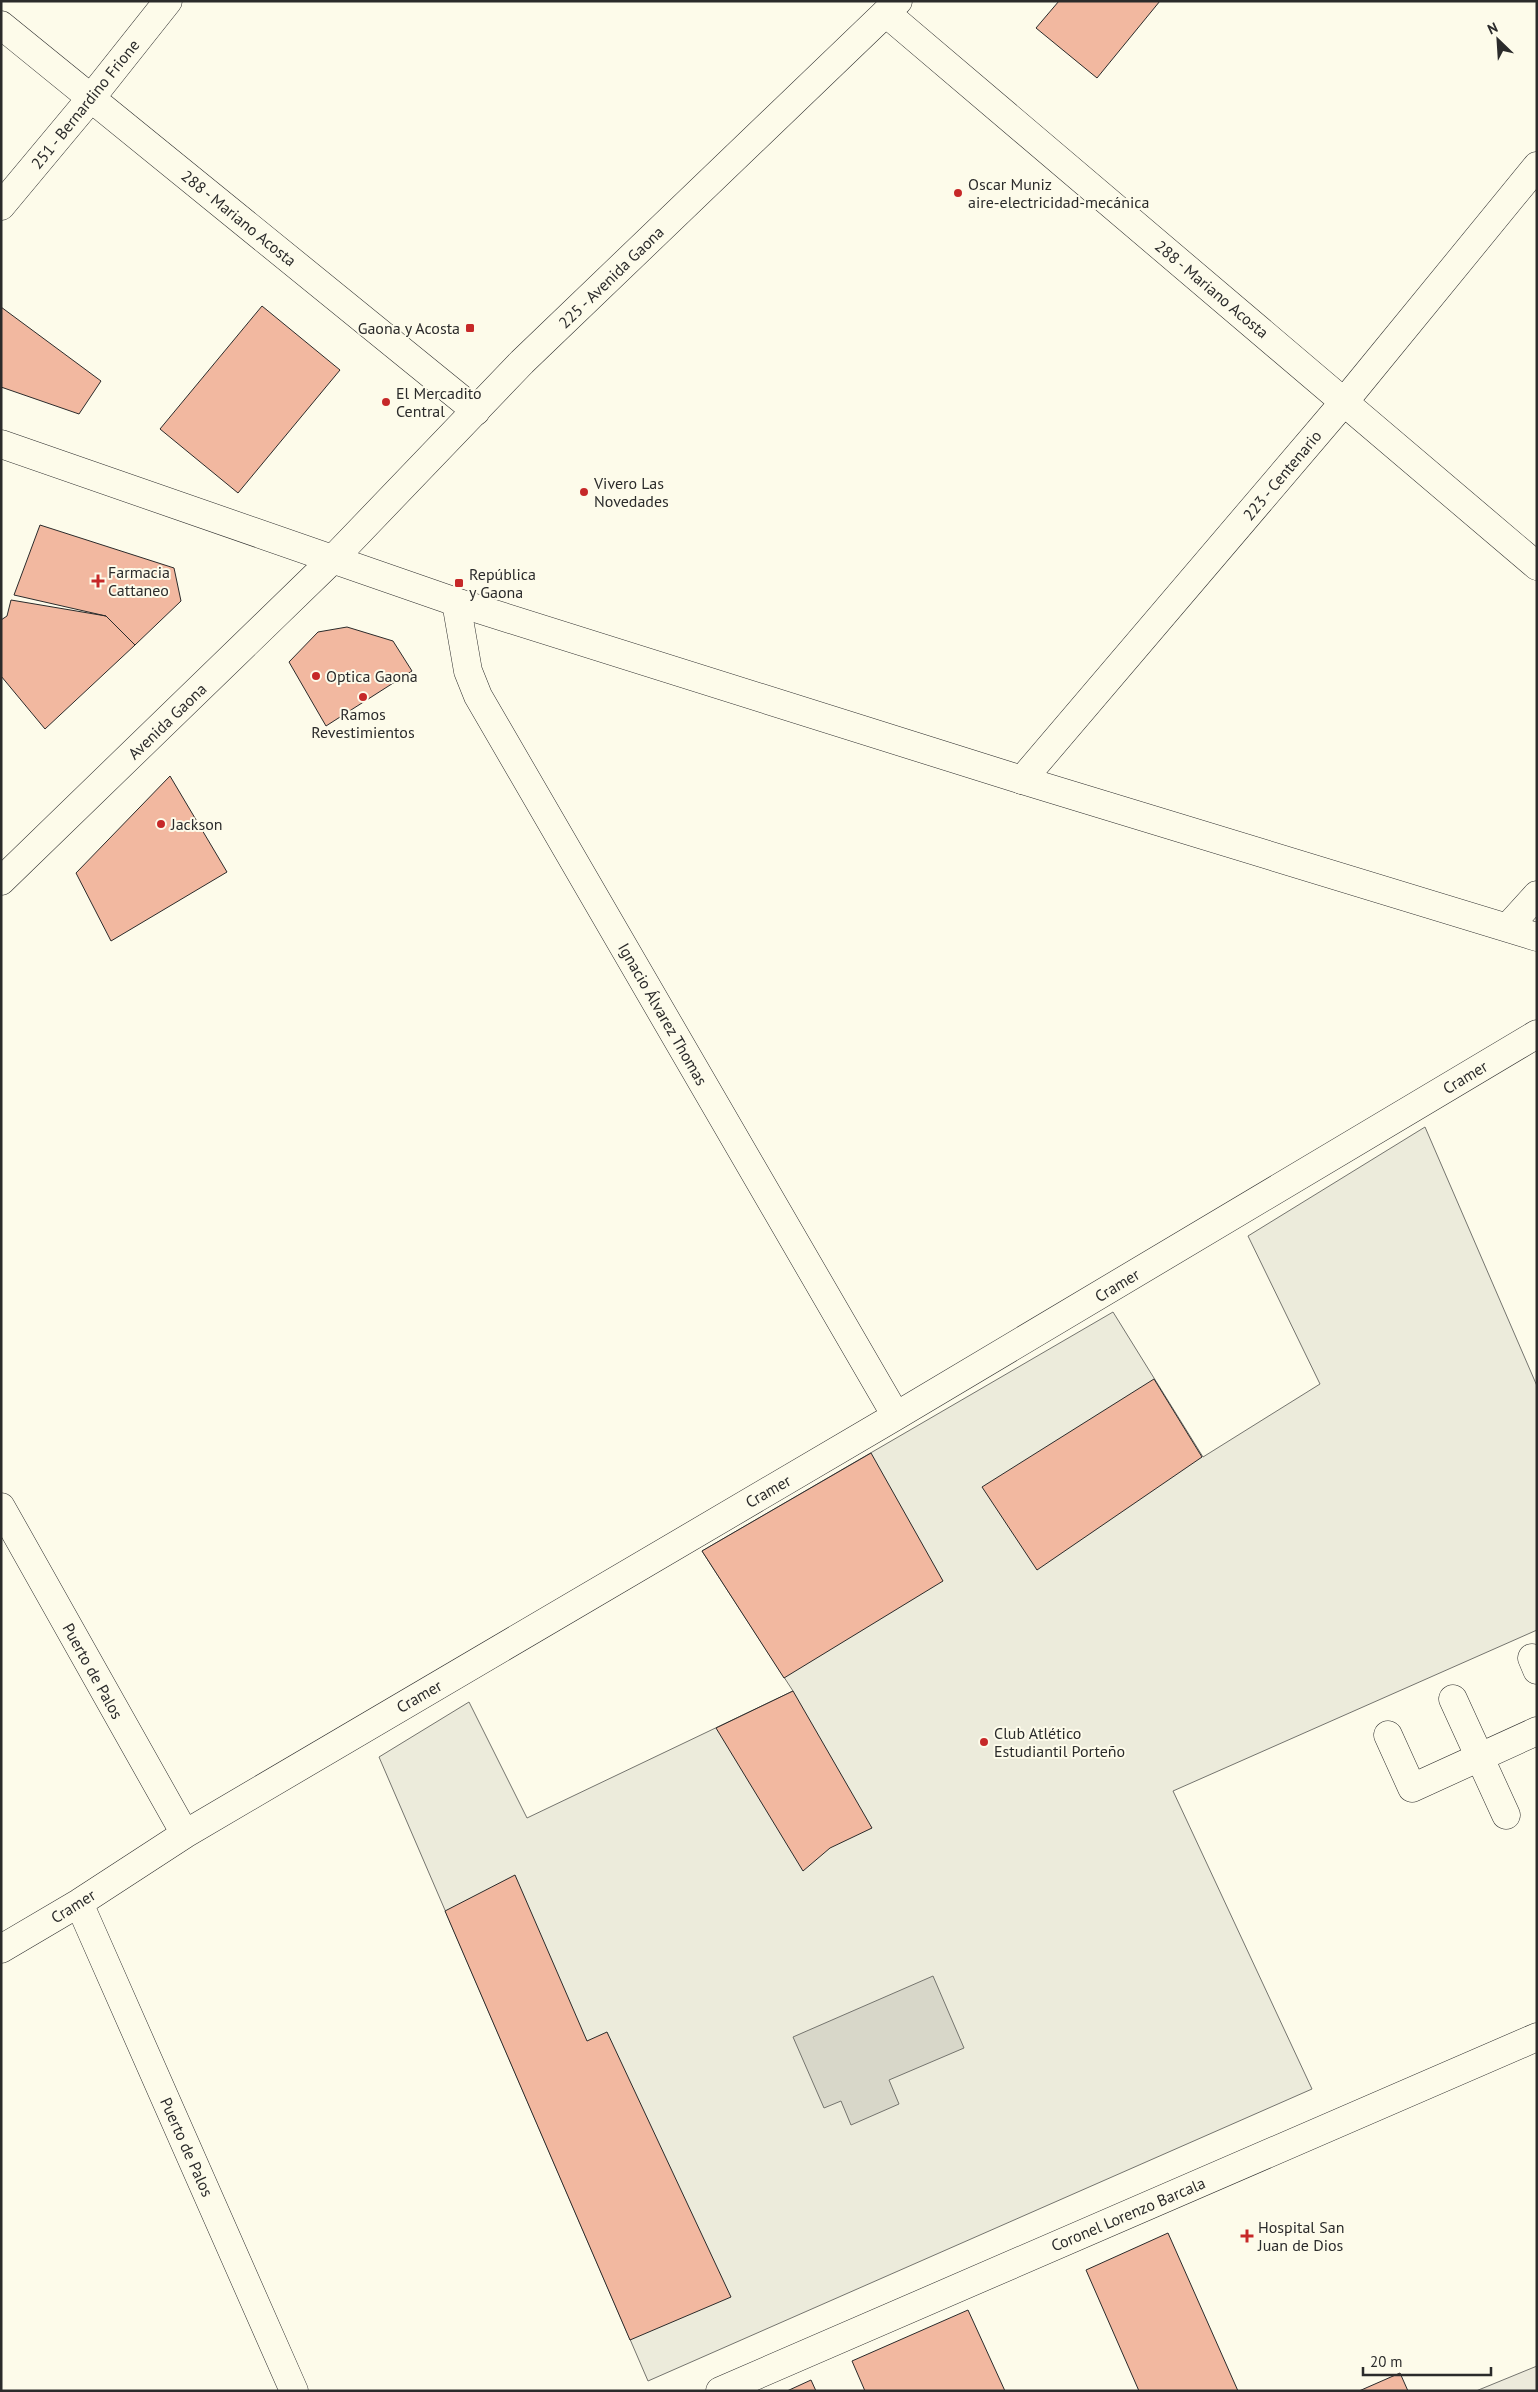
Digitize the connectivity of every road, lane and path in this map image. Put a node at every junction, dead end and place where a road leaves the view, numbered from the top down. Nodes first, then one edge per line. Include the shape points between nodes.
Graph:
1 (168, 1) edge
2 (892, 7) edge
3 (1, 25) edge
4 (91, 98) junction
5 (1537, 166) edge
6 (1, 206) edge
7 (1344, 402) junction
8 (476, 411) junction
9 (1, 444) edge
10 (332, 560) junction
11 (1537, 566) edge
12 (456, 602) junction
13 (1022, 780) junction
14 (1, 881) edge
15 (1537, 895) edge
16 (1508, 928) junction
17 (1537, 937) edge
18 (1537, 1034) edge
19 (896, 1416) junction
20 (1, 1507) edge
21 (1452, 1700) dead end
22 (1537, 1731) edge
23 (1388, 1735) dead end
24 (1479, 1757) junction
25 (1506, 1815) dead end
26 (185, 1834) junction
27 (79, 1904) junction
28 (1, 1949) edge
29 (1537, 2037) edge
30 (294, 2391) edge
31 (720, 2391) edge

1 - 4 street, 251 - Bernardino Frione
2 - 7 street, 288 - Mariano Acosta
2 - 8 street, 225 - Avenida Gaona via 522,362
3 - 4 street, 288 - Mariano Acosta
4 - 6 street, 251 - Bernardino Frione
4 - 8 street, 288 - Mariano Acosta
5 - 7 street, 223 - Centenario
7 - 11 street, 288 - Mariano Acosta
7 - 13 street, 223 - Centenario
8 - 10 street, 225 - Avenida Gaona
9 - 10 street
10 - 12 street
10 - 14 street, Avenida Gaona
12 - 13 street
12 - 19 street, Ignacio Álvarez Thomas via 468,671 478,696
13 - 16 street
15 - 16 street
16 - 17 street
18 - 19 street, Cramer
19 - 26 street, Cramer
20 - 26 street, Puerto de Palos
21 - 24 street
22 - 24 street
23 - 24 street via 1412,1788
24 - 25 street
26 - 27 street, Cramer
27 - 28 street, Cramer
27 - 30 street, Puerto de Palos
29 - 31 street, Coronel Lorenzo Barcala

